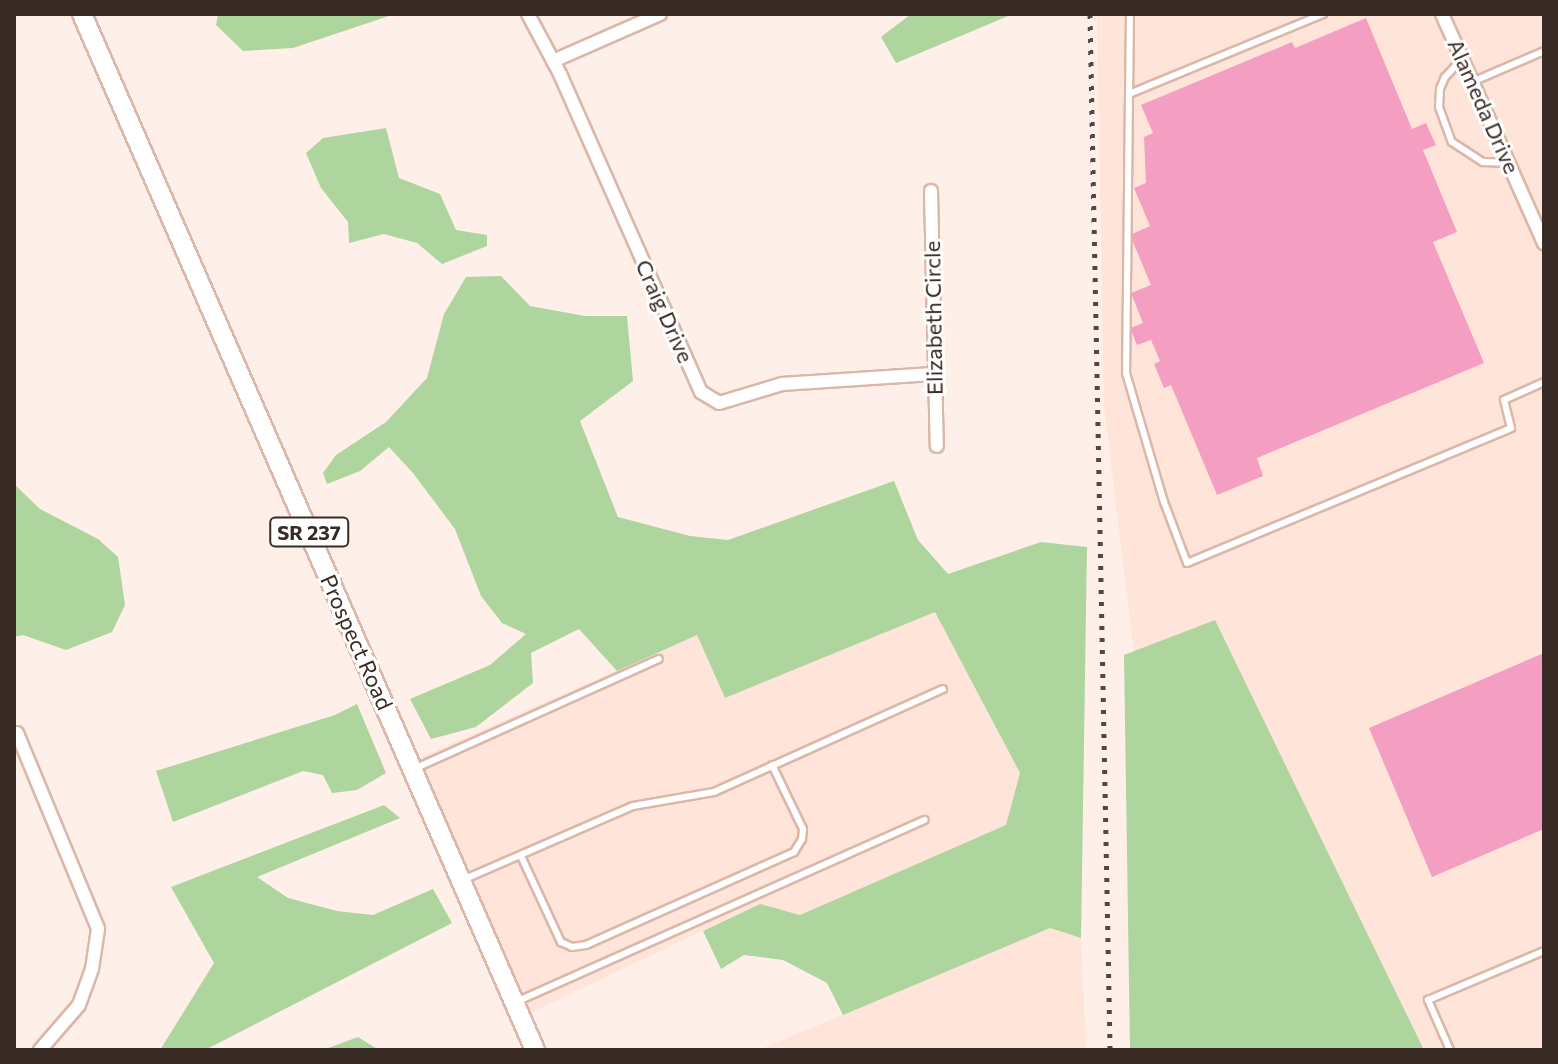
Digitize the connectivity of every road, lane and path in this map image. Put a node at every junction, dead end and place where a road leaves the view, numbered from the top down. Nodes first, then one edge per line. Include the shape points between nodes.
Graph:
1 (82, 14) edge
2 (528, 14) edge
3 (660, 14) edge
4 (1130, 14) edge
5 (1323, 14) edge
6 (1442, 14) edge
7 (1544, 51) edge
8 (1462, 59) junction
9 (553, 61) junction
10 (1472, 82) junction
11 (1129, 94) junction
12 (1509, 163) junction
13 (931, 191) dead end
14 (1543, 238) edge
15 (933, 374) junction
16 (1544, 382) edge
17 (937, 446) dead end
18 (659, 659) dead end
19 (943, 689) dead end
20 (17, 733) dead end
21 (772, 765) junction
22 (413, 770) junction
23 (924, 820) dead end
24 (521, 856) junction
25 (461, 881) junction
26 (1544, 951) edge
27 (515, 1003) junction
28 (40, 1050) edge
29 (535, 1050) edge
30 (1450, 1050) edge

1 - 22 main road, Prospect Road / SR 237
2 - 9 street, Craig Drive
3 - 9 street
4 - 11 lane
5 - 11 lane
6 - 8 street, Alameda Drive
7 - 10 lane
8 - 10 street, Alameda Drive
8 - 12 lane via 1440,89 1439,107 1452,142 1483,162
9 - 15 street, Craig Drive via 701,392 719,403 782,384
10 - 12 street, Alameda Drive
11 - 16 lane via 1126,373 1187,563 1511,428 1504,400
12 - 14 street, Alameda Drive
13 - 15 street, Elizabeth Circle
15 - 17 street, Elizabeth Circle
18 - 22 lane
19 - 21 lane
20 - 28 street via 98,929 79,1005
21 - 24 lane via 714,792 633,806
21 - 24 lane via 803,829 794,852 586,945 561,942
22 - 25 main road, Prospect Road / SR 237
23 - 27 lane
24 - 25 lane
25 - 27 main road, Prospect Road / SR 237
26 - 30 lane via 1428,1000
27 - 29 main road, Prospect Road / SR 237

